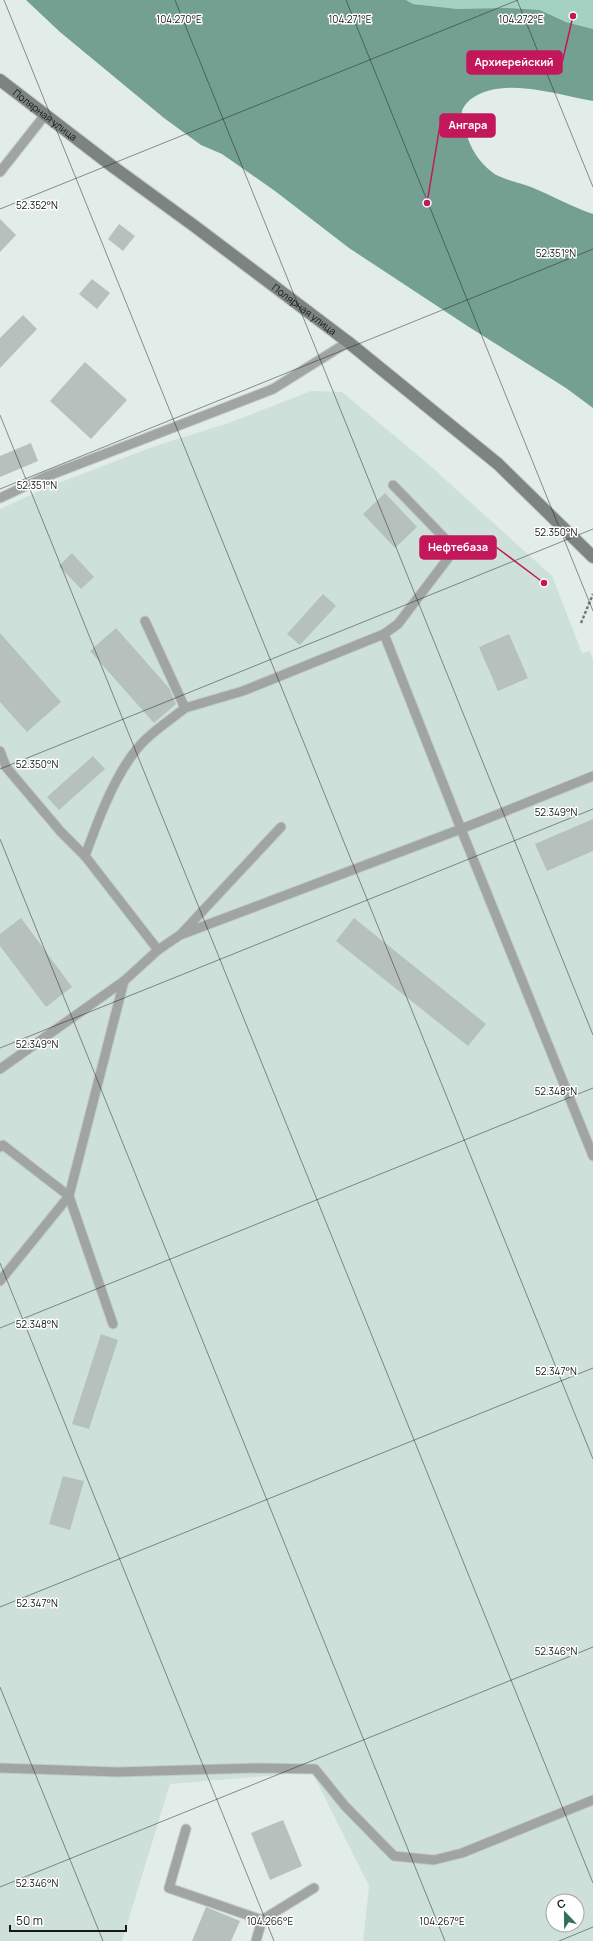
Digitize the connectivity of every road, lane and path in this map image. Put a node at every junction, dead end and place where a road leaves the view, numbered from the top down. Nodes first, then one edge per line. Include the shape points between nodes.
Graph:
1 (0, 80) edge
2 (45, 115) junction
3 (0, 172) edge
4 (348, 342) junction
5 (393, 485) dead end
6 (0, 498) edge
7 (593, 557) edge
8 (593, 594) edge
9 (145, 621) dead end
10 (582, 623) dead end
11 (384, 634) junction
12 (186, 708) junction
13 (0, 751) edge
14 (593, 776) edge
15 (281, 827) dead end
16 (461, 829) junction
17 (85, 856) junction
18 (180, 935) junction
19 (158, 950) junction
20 (124, 981) junction
21 (0, 1069) edge
22 (1, 1144) edge
23 (593, 1156) edge
24 (69, 1196) junction
25 (0, 1281) edge
26 (113, 1324) dead end
27 (0, 1768) edge
28 (593, 1800) edge
29 (186, 1829) dead end
30 (314, 1888) dead end
31 (262, 1920) junction
32 (256, 1941) edge

1 - 2 main road, Полярная улица
2 - 3 lane
2 - 4 main road, Полярная улица
4 - 6 lane via 273,389 45,477
4 - 7 main road, Полярная улица via 498,464
5 - 11 lane via 455,549 398,624
8 - 10 path
9 - 12 lane
11 - 12 lane via 243,691
11 - 16 lane
12 - 17 lane via 151,735 133,754 103,808
13 - 17 lane via 6,767 61,832
14 - 16 lane
15 - 18 lane
16 - 18 lane
16 - 23 lane
17 - 19 lane
18 - 19 lane
19 - 20 lane
20 - 21 lane
20 - 24 lane
22 - 24 lane
24 - 25 lane
24 - 26 lane
27 - 28 lane via 118,1772 259,1768 315,1770 345,1806 394,1856 434,1860 462,1853
29 - 31 lane via 169,1888
30 - 31 lane
31 - 32 lane

